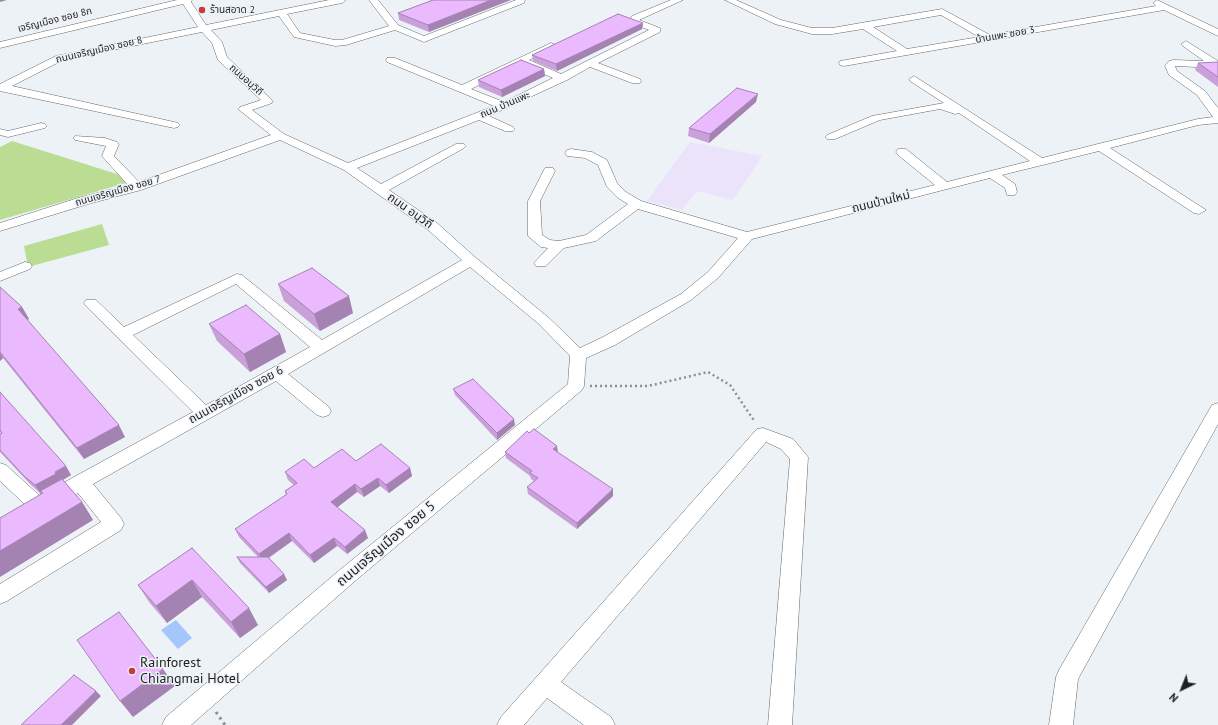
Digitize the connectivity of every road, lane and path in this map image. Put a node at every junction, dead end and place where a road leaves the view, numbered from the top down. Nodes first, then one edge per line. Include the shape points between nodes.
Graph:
1 (185, 0) edge
2 (188, 0) edge
3 (342, 0) edge
4 (373, 0) edge
5 (676, 0) edge
6 (729, 0) edge
7 (521, 1) dead end
8 (1159, 4) edge
9 (281, 12) junction
10 (1218, 20) edge
11 (1199, 24) junction
12 (865, 26) junction
13 (203, 27) junction
14 (395, 27) junction
15 (1218, 33) edge
16 (988, 38) junction
17 (561, 41) edge
18 (1186, 44) dead end
19 (0, 46) edge
20 (905, 52) junction
21 (391, 60) dead end
22 (520, 61) junction
23 (844, 63) dead end
24 (590, 64) junction
25 (1217, 65) edge
26 (563, 78) junction
27 (914, 79) dead end
28 (636, 81) dead end
29 (1, 87) edge
30 (462, 88) junction
31 (268, 101) joint
32 (504, 106) junction
33 (964, 112) junction
34 (481, 116) junction
35 (1218, 116) edge
36 (1218, 120) edge
37 (174, 125) dead end
38 (41, 126) dead end
39 (509, 129) dead end
40 (0, 132) edge
41 (280, 136) junction
42 (831, 137) dead end
43 (79, 138) dead end
44 (460, 146) dead end
45 (1101, 147) junction
46 (902, 152) dead end
47 (572, 153) dead end
48 (1040, 162) junction
49 (348, 167) junction
50 (550, 171) dead end
51 (992, 174) junction
52 (945, 186) junction
53 (137, 187) junction
54 (379, 190) junction
55 (1011, 192) dead end
56 (636, 204) junction
57 (1199, 210) dead end
58 (0, 227) edge
59 (746, 236) junction
60 (558, 245) junction
61 (471, 261) junction
62 (542, 263) dead end
63 (25, 266) dead end
64 (0, 277) edge
65 (91, 303) dead end
66 (122, 334) junction
67 (320, 347) junction
68 (578, 355) junction
69 (277, 373) junction
70 (576, 386) junction
71 (1218, 409) edge
72 (323, 411) dead end
73 (204, 413) junction
74 (764, 434) junction
75 (0, 470) edge
76 (80, 482) junction
77 (0, 595) edge
78 (545, 684) junction
79 (174, 725) edge
80 (509, 725) edge
81 (604, 725) edge
82 (780, 725) edge
83 (1060, 725) edge

1 - 2 street, เจริญเมือง ซอย 8ก
1 - 13 street, ถนนอนุวิถี
1 - 19 street, เจริญเมือง ซอย 8ก
3 - 9 street, ถนนเจริญเมือง ซอย 8
4 - 14 street
5 - 24 street, ถนน บ้านแพะ via 635,18 634,21 657,30
6 - 12 street via 778,22 812,31
7 - 14 street via 424,39
8 - 11 street
8 - 16 street, บ้านแพะ ซอย 3
9 - 13 street, ถนนเจริญเมือง ซอย 8
9 - 14 street via 297,35 335,43 343,43
10 - 11 street
11 - 15 street
12 - 16 street via 942,12
12 - 20 street
13 - 29 street, ถนนเจริญเมือง ซอย 8 via 60,58
13 - 31 street, ถนนอนุวิถี via 217,42 222,58
16 - 20 street, บ้านแพะ ซอย 3
17 - 22 street
18 - 25 street
20 - 23 street, บ้านแพะ ซอย 3
21 - 30 street
22 - 26 street
22 - 30 street
24 - 26 street, ถนน บ้านแพะ
24 - 28 street
25 - 35 street via 1173,63 1170,66 1173,73 1201,93
26 - 32 street, ถนน บ้านแพะ
27 - 33 street
29 - 37 street
30 - 32 street
31 - 41 street, ถนน อนุวิถี via 244,109
32 - 34 street, ถนน บ้านแพะ
33 - 42 street via 941,106 892,114
33 - 48 street
34 - 39 street
34 - 49 street, ถนน บ้านแพะ
36 - 45 street, ถนนบ้านใหม่ via 1198,122
38 - 40 street via 8,134
41 - 49 street, ถนน อนุวิถี
41 - 53 street, ถนนเจริญเมือง ซอย 7
43 - 53 street via 112,144 108,156
44 - 54 street
45 - 48 street, ถนนบ้านใหม่
45 - 57 street
46 - 52 street
47 - 56 street via 588,155 603,163 611,184
48 - 51 street, ถนนบ้านใหม่
49 - 54 street, ถนน อนุวิถี
50 - 60 street via 534,201 535,236 546,244
51 - 52 street, ถนนบ้านใหม่
51 - 55 street via 1011,187
52 - 59 street, ถนนบ้านใหม่
53 - 58 street, ถนนเจริญเมือง ซอย 7
54 - 61 street, ถนน อนุวิถี via 432,226
56 - 59 street
56 - 60 street via 591,238
59 - 68 street via 713,275 686,298 609,341
60 - 62 street
61 - 67 street, ถนนเจริญเมือง ซอย 6
61 - 68 street, ถนน อนุวิถี via 544,321
63 - 64 street
65 - 66 street
66 - 67 street via 237,278
66 - 73 street
67 - 69 street, ถนนเจริญเมือง ซอย 6
68 - 70 street
69 - 72 street
69 - 73 street, ถนนเจริญเมือง ซอย 6
70 - 74 path via 648,386 708,372 730,385
70 - 79 street, ถนนเจริญเมือง ซอย 5 via 348,575
71 - 83 street via 1067,678
73 - 76 street, ถนนเจริญเมือง ซอย 6
74 - 78 street
74 - 82 street via 787,444 799,457
75 - 76 street, ถนนเจริญเมือง ซอย 6 via 33,510
76 - 77 street via 114,524
78 - 80 street
78 - 81 street

